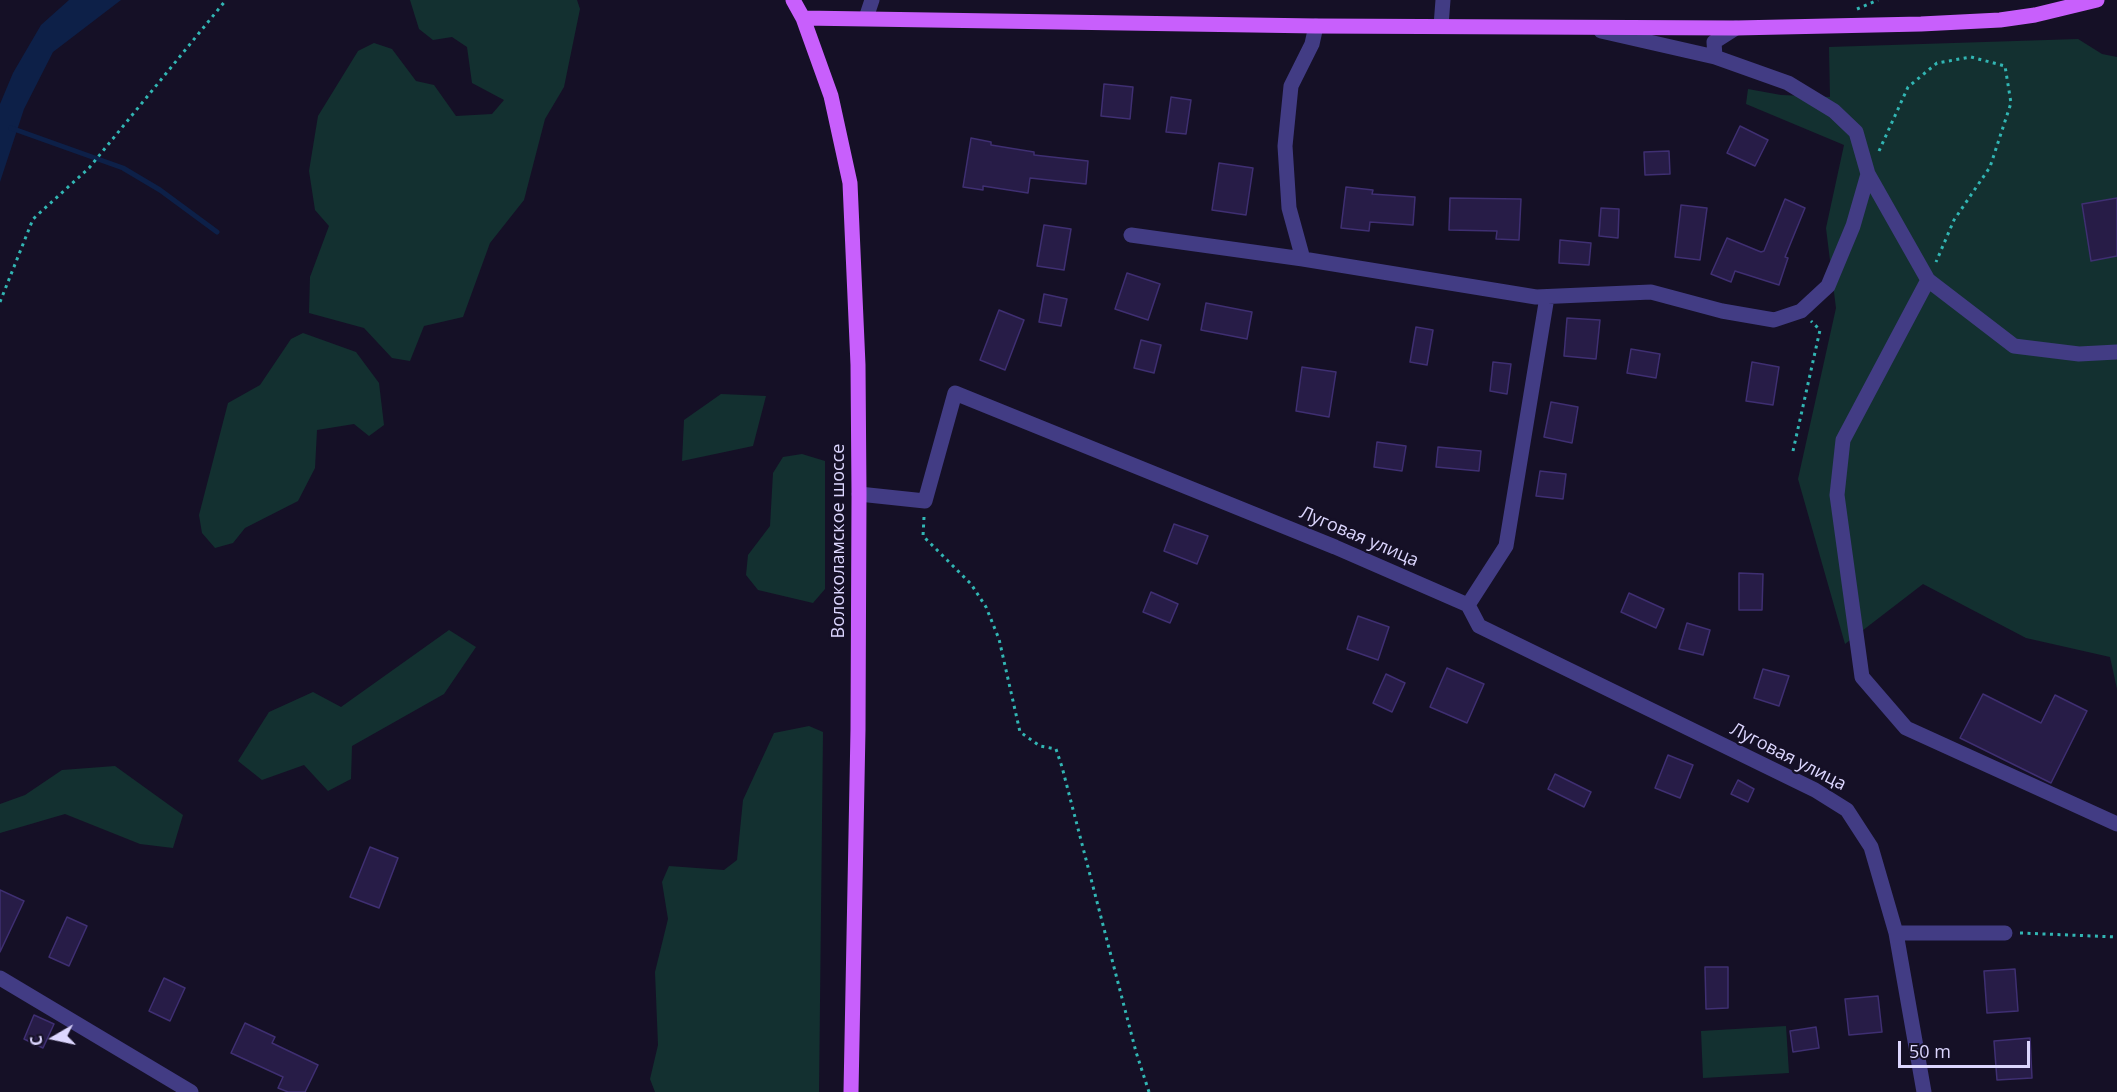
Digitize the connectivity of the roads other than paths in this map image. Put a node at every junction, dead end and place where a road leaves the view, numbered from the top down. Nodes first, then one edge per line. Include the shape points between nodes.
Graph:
1 (793, 0) edge
2 (872, 0) edge
3 (1443, 0) edge
4 (2097, 0) edge
5 (803, 18) junction
6 (866, 18) junction
7 (1316, 26) junction
8 (1442, 26) junction
9 (1585, 27) junction
10 (1737, 28) junction
11 (1715, 57) junction
12 (1868, 174) junction
13 (1131, 235) dead end
14 (1303, 259) junction
15 (1928, 280) junction
16 (1547, 297) junction
17 (2117, 352) edge
18 (859, 494) junction
19 (1468, 605) junction
20 (2117, 824) edge
21 (1896, 933) junction
22 (2005, 933) road end
23 (0, 978) edge
24 (191, 1092) edge
25 (851, 1092) edge
26 (1924, 1092) edge

1 - 5 main road, Волоколамское шоссе
2 - 6 street
3 - 8 street
4 - 10 main road via 2000,20
5 - 6 main road
5 - 18 main road, Волоколамское шоссе via 831,96 850,183
6 - 7 main road
7 - 8 main road
7 - 14 street via 1291,86 1286,146 1289,208
8 - 9 main road
9 - 10 main road
9 - 11 street
10 - 11 street via 1714,42
11 - 12 street via 1788,83 1834,111 1856,132
12 - 15 street
12 - 16 street via 1853,226 1828,286 1801,311 1774,320 1651,292
13 - 14 street
14 - 16 street
15 - 17 street via 2014,346 2079,354
15 - 20 street via 1843,440 1837,495 1862,677 1906,728
16 - 19 street via 1506,546
18 - 19 street, Луговая улица via 925,501 955,393 1324,542
18 - 25 main road, Волоколамское шоссе
19 - 21 street, Луговая улица via 1479,626 1815,790 1846,810 1871,847
21 - 22 street
21 - 26 street, Луговая улица
23 - 24 street

